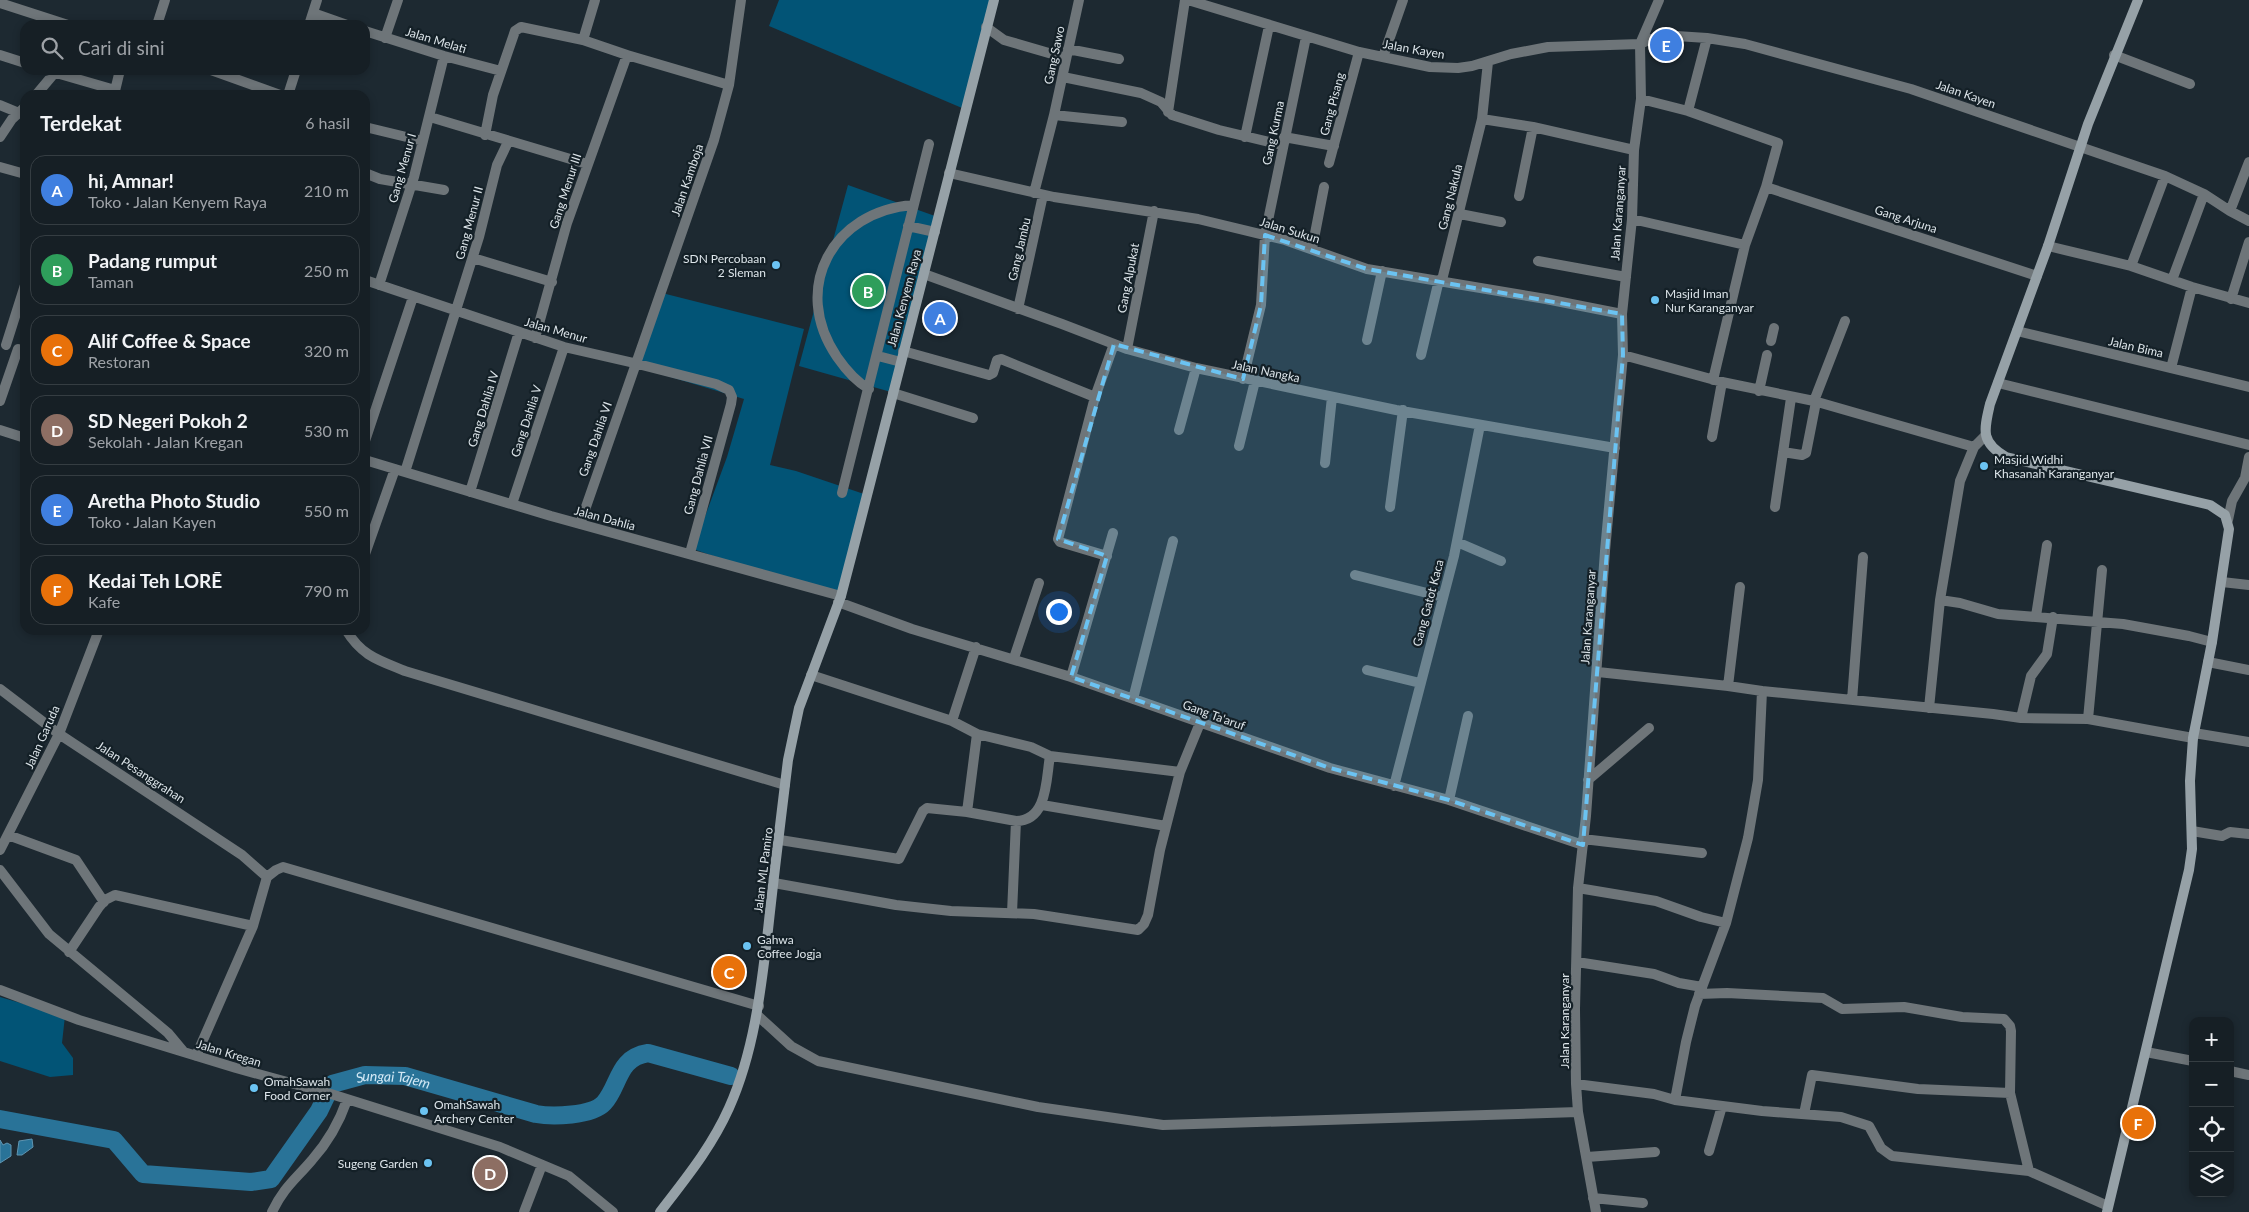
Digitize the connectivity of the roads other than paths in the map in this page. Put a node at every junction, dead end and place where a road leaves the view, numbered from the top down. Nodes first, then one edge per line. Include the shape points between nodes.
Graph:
1 (164, 0) edge
2 (317, 0) edge
3 (398, 0) edge
4 (595, 0) edge
5 (741, 0) edge
6 (994, 0) edge
7 (1079, 0) edge
8 (1186, 0) edge
9 (1403, 0) edge
10 (1659, 0) edge
11 (2138, 0) edge
12 (0, 3) edge
13 (313, 13) junction
14 (53, 20) edge
15 (158, 20) edge
16 (311, 20) edge
17 (333, 20) edge
18 (1269, 26) junction
19 (986, 27) junction
20 (370, 33) edge
21 (1306, 37) junction
22 (385, 38) junction
23 (1707, 38) junction
24 (584, 40) junction
25 (1640, 44) junction
26 (1359, 52) junction
27 (1067, 54) junction
28 (0, 55) edge
29 (627, 55) junction
30 (2114, 55) junction
31 (444, 56) junction
32 (1383, 57) junction
33 (1119, 59) dead end
34 (20, 61) edge
35 (1488, 62) junction
36 (501, 71) junction
37 (50, 75) edge
38 (64, 75) edge
39 (119, 75) edge
40 (225, 75) edge
41 (294, 75) edge
42 (1063, 76) junction
43 (2190, 84) dead end
44 (729, 85) junction
45 (40, 90) edge
46 (107, 90) edge
47 (116, 90) edge
48 (266, 90) edge
49 (290, 90) edge
50 (1641, 100) junction
51 (0, 105) edge
52 (20, 111) edge
53 (1688, 111) junction
54 (1168, 112) junction
55 (20, 114) edge
56 (1054, 115) junction
57 (430, 117) junction
58 (1482, 119) junction
59 (1122, 122) dead end
60 (1534, 127) junction
61 (370, 128) edge
62 (485, 135) junction
63 (0, 136) edge
64 (1246, 136) junction
65 (423, 141) junction
66 (1283, 141) junction
67 (508, 142) junction
68 (929, 144) dead end
69 (1334, 146) junction
70 (2081, 147) junction
71 (1634, 150) junction
72 (2249, 162) edge
73 (1329, 163) dead end
74 (586, 164) junction
75 (0, 167) edge
76 (20, 173) edge
77 (949, 174) junction
78 (370, 175) edge
79 (2165, 176) junction
80 (412, 183) junction
81 (1324, 187) dead end
82 (1766, 187) junction
83 (444, 190) dead end
84 (1039, 194) junction
85 (2204, 194) junction
86 (1519, 196) dead end
87 (913, 205) junction
88 (1154, 211) junction
89 (2230, 211) junction
90 (1460, 214) junction
91 (1632, 219) junction
92 (2249, 221) edge
93 (1501, 222) dead end
94 (908, 226) junction
95 (935, 232) junction
96 (1265, 235) junction
97 (2249, 242) edge
98 (1745, 244) junction
99 (2048, 246) junction
100 (1312, 249) junction
101 (472, 258) junction
102 (1538, 261) dead end
103 (2131, 266) junction
104 (1382, 271) junction
105 (924, 274) junction
106 (1626, 276) junction
107 (2037, 276) junction
108 (1440, 280) junction
109 (2172, 280) junction
110 (370, 282) edge
111 (552, 282) junction
112 (379, 285) junction
113 (2192, 287) junction
114 (413, 297) junction
115 (20, 298) edge
116 (2232, 299) junction
117 (2249, 303) edge
118 (1018, 309) junction
119 (456, 312) junction
120 (1622, 314) junction
121 (1844, 321) dead end
122 (1774, 328) dead end
123 (2017, 331) junction
124 (519, 332) junction
125 (535, 338) junction
126 (1367, 340) dead end
127 (1771, 341) dead end
128 (3, 344) edge
129 (1114, 344) junction
130 (564, 347) junction
131 (20, 349) edge
132 (1127, 349) junction
133 (903, 351) junction
134 (1623, 354) junction
135 (20, 355) edge
136 (1421, 355) dead end
137 (1767, 355) dead end
138 (878, 356) junction
139 (901, 362) junction
140 (634, 363) junction
141 (1196, 368) junction
142 (2171, 368) junction
143 (1243, 379) junction
144 (1718, 381) junction
145 (1255, 382) junction
146 (1998, 383) junction
147 (2249, 387) edge
148 (869, 389) junction
149 (1759, 391) junction
150 (893, 392) junction
151 (1096, 397) junction
152 (1332, 397) junction
153 (1791, 398) junction
154 (0, 401) edge
155 (1815, 402) junction
156 (731, 404) joint
157 (1403, 410) junction
158 (973, 418) dead end
159 (1480, 424) junction
160 (370, 426) edge
161 (0, 430) edge
162 (1179, 430) dead end
163 (1986, 435) junction
164 (20, 436) edge
165 (1712, 437) dead end
166 (2249, 445) edge
167 (1239, 446) dead end
168 (1974, 447) junction
169 (1615, 448) junction
170 (1783, 452) junction
171 (2249, 457) edge
172 (370, 462) edge
173 (1324, 463) dead end
174 (400, 471) junction
175 (2247, 478) edge
176 (470, 492) junction
177 (842, 493) dead end
178 (512, 504) junction
179 (1390, 506) dead end
180 (1775, 507) dead end
181 (2228, 520) junction
182 (580, 524) junction
183 (1113, 533) dead end
184 (1173, 541) dead end
185 (370, 542) edge
186 (1457, 542) junction
187 (2047, 545) dead end
188 (690, 553) junction
189 (1107, 556) junction
190 (1863, 558) dead end
191 (1501, 561) dead end
192 (2102, 570) dead end
193 (1355, 575) dead end
194 (2222, 582) junction
195 (1039, 583) dead end
196 (2249, 585) edge
197 (1740, 587) dead end
198 (1443, 597) junction
199 (839, 599) junction
200 (1940, 600) junction
201 (2036, 616) junction
202 (2053, 617) junction
203 (2096, 622) junction
204 (97, 635) edge
205 (349, 635) edge
206 (2212, 642) junction
207 (976, 647) junction
208 (1014, 658) junction
209 (2208, 662) junction
210 (1368, 670) dead end
211 (2249, 670) edge
212 (1598, 672) junction
213 (811, 675) junction
214 (1071, 677) junction
215 (1420, 683) junction
216 (1728, 686) junction
217 (0, 689) edge
218 (1762, 691) junction
219 (1133, 699) junction
220 (1852, 700) junction
221 (1929, 708) junction
222 (1468, 716) dead end
223 (2021, 718) junction
224 (2088, 719) junction
225 (952, 721) junction
226 (1200, 723) junction
227 (1649, 728) dead end
228 (59, 734) junction
229 (977, 734) junction
230 (2194, 735) junction
231 (2249, 742) edge
232 (1050, 756) junction
233 (1180, 772) junction
234 (1588, 780) junction
235 (785, 784) junction
236 (1394, 786) junction
237 (1449, 800) junction
238 (1042, 804) junction
239 (967, 812) junction
240 (1016, 821) junction
241 (1166, 826) junction
242 (2192, 831) junction
243 (2249, 834) edge
244 (8, 835) junction
245 (780, 840) junction
246 (1583, 842) junction
247 (0, 850) edge
248 (1702, 853) dead end
249 (0, 870) edge
250 (267, 877) junction
251 (774, 884) junction
252 (1578, 888) junction
253 (104, 902) junction
254 (1012, 914) junction
255 (1726, 923) junction
256 (253, 926) junction
257 (68, 952) junction
258 (1576, 962) junction
259 (0, 990) edge
260 (1701, 990) junction
261 (758, 1010) junction
262 (184, 1052) junction
263 (2146, 1052) junction
264 (196, 1056) junction
265 (2189, 1060) edge
266 (2234, 1072) edge
267 (2249, 1075) edge
268 (1576, 1084) junction
269 (2010, 1093) junction
270 (347, 1100) junction
271 (1675, 1100) junction
272 (1722, 1106) junction
273 (1578, 1112) junction
274 (1804, 1114) junction
275 (1709, 1151) dead end
276 (1655, 1152) dead end
277 (1587, 1157) junction
278 (542, 1165) junction
279 (2029, 1172) junction
280 (1593, 1198) junction
281 (1643, 1203) dead end
282 (2108, 1209) edge
283 (272, 1212) edge
284 (524, 1212) edge
285 (613, 1212) edge
286 (660, 1212) edge
287 (1596, 1212) edge

1 - 15 street
2 - 13 street
3 - 22 street
4 - 24 street
5 - 44 street, Jalan Kamboja
6 - 19 main road, Jalan Kenyem Raya
7 - 27 street, Gang Sawo
8 - 18 street, Jalan Kayen
8 - 54 street
9 - 32 street
10 - 25 street
11 - 30 main road
12 - 14 street
13 - 16 street
13 - 17 street
18 - 21 street, Jalan Kayen
18 - 64 street
19 - 27 street via 1004,40
19 - 77 main road, Jalan Kenyem Raya
20 - 22 street, Jalan Melati
21 - 26 street, Jalan Kayen
21 - 66 street, Gang Kurma
22 - 31 street, Jalan Melati
23 - 25 street, Jalan Kayen via 1661,35
23 - 53 street
23 - 70 street, Jalan Kayen via 1745,44 1911,89
24 - 29 street
24 - 36 street via 521,27 515,31
25 - 35 street, Jalan Kayen via 1548,47
25 - 50 street, Jalan Karanganyar
26 - 32 street, Jalan Kayen
26 - 69 street, Gang Pisang
27 - 33 street
27 - 42 street, Gang Sawo
28 - 34 street
29 - 44 street
29 - 74 street, Gang Menur III
30 - 43 street
30 - 70 main road
31 - 36 street, Jalan Melati
31 - 57 street, Gang Menur I
32 - 35 street, Jalan Kayen via 1446,68
35 - 58 street, Gang Nakula
36 - 62 street
37 - 45 street
38 - 46 street
39 - 47 street
40 - 48 street
41 - 49 street
42 - 54 street via 1150,96 1161,102
42 - 56 street, Gang Sawo
44 - 140 street, Jalan Kamboja via 695,197
50 - 53 street
50 - 71 street, Jalan Karanganyar
51 - 52 street
53 - 82 street via 1778,143
54 - 64 street
55 - 63 street via 12,119
56 - 59 street
56 - 84 street, Gang Sawo
57 - 62 street
57 - 65 street, Gang Menur I
58 - 60 street
58 - 90 street, Gang Nakula
60 - 71 street
60 - 86 street
61 - 65 street
62 - 67 street
64 - 66 street
65 - 80 street, Gang Menur I
66 - 69 street
66 - 96 street, Gang Kurma
67 - 74 street
67 - 101 street, Gang Menur II via 497,165
68 - 87 street
69 - 73 street, Gang Pisang
70 - 79 street, Jalan Kayen
70 - 99 main road
71 - 91 street, Jalan Karanganyar
72 - 89 street
74 - 111 street, Gang Menur III
75 - 76 street
77 - 84 street, Jalan Sukun
77 - 95 main road, Jalan Kenyem Raya
78 - 80 street
79 - 85 street, Jalan Kayen
79 - 103 street
80 - 83 street
80 - 112 street, Gang Menur I
81 - 100 street
82 - 98 street
82 - 107 street, Gang Arjuna
84 - 88 street, Jalan Sukun
84 - 118 street, Gang Jambu
85 - 89 street, Jalan Kayen
85 - 109 street
87 - 94 street
87 - 148 street via 885,209 857,223 834,246 821,271 817,307 827,341 848,372
88 - 96 street, Jalan Sukun
88 - 132 street, Gang Alpukat
89 - 92 street, Jalan Kayen
90 - 93 street
90 - 108 street, Gang Nakula
91 - 98 street
91 - 106 street, Jalan Karanganyar
94 - 95 street
94 - 138 street
95 - 105 main road, Jalan Kenyem Raya
96 - 100 street, Jalan Sukun
96 - 143 street, Gang Kurma via 1261,305
97 - 116 street
98 - 144 street
99 - 103 street
99 - 107 main road
100 - 104 street, Jalan Sukun via 1355,266
101 - 111 street
101 - 119 street, Gang Menur II
102 - 106 street
103 - 109 street
104 - 108 street, Jalan Sukun
104 - 126 street
105 - 118 street, Jalan Nangka
105 - 133 main road, Jalan Kenyem Raya
106 - 120 street, Jalan Karanganyar
107 - 123 main road
108 - 120 street, Jalan Sukun
108 - 136 street, Gang Nakula
109 - 113 street
110 - 112 street, Jalan Menur
111 - 125 street, Gang Menur III
112 - 114 street, Jalan Menur
113 - 116 street
113 - 142 street
114 - 119 street, Jalan Menur
114 - 160 street
115 - 128 street
116 - 117 street
118 - 129 street, Jalan Nangka
119 - 124 street, Jalan Menur
119 - 174 street, Gang Menur II
120 - 134 street, Jalan Karanganyar
121 - 155 street
122 - 127 street
123 - 142 street, Jalan Bima
123 - 146 main road
124 - 125 street, Jalan Menur
124 - 176 street, Gang Dahlia IV
125 - 130 street, Jalan Menur
128 - 131 street
129 - 132 street, Jalan Nangka
129 - 151 street
130 - 140 street, Jalan Menur
130 - 178 street, Gang Dahlia V
132 - 141 street, Jalan Nangka
133 - 139 main road, Jalan Kenyem Raya
133 - 151 street via 989,375 993,373 997,360 1001,359
134 - 144 street
134 - 169 street, Jalan Karanganyar
135 - 154 street
137 - 149 street
138 - 139 street
138 - 148 street
139 - 150 main road, Jalan Kenyem Raya
140 - 156 street, Jalan Menur via 729,390
140 - 182 street, Gang Dahlia VI
141 - 143 street, Jalan Nangka
141 - 162 street
142 - 147 street, Jalan Bima
143 - 145 street, Jalan Nangka
144 - 149 street
144 - 165 street
145 - 152 street, Jalan Nangka
145 - 167 street
146 - 163 main road via 1986,420
146 - 166 street
148 - 177 street
149 - 153 street
150 - 158 street
150 - 199 main road, Jalan Kenyem Raya
151 - 189 street via 1058,539
152 - 157 street, Jalan Nangka
152 - 173 street
153 - 155 street
153 - 170 street
155 - 168 street
155 - 170 street via 1806,453
156 - 188 street, Gang Dahlia VII
157 - 159 street, Jalan Nangka
157 - 179 street
159 - 169 street, Jalan Nangka
159 - 186 street, Gang Gatot Kaca
161 - 164 street
163 - 168 street
163 - 181 main road via 1992,449 2006,457 2210,505
168 - 200 street via 1960,481
169 - 212 street, Jalan Karanganyar
170 - 180 street
171 - 175 street
172 - 174 street, Jalan Dahlia
174 - 176 street, Jalan Dahlia
174 - 185 street, Gang Menur II
175 - 181 street via 2232,501
176 - 178 street, Jalan Dahlia
178 - 182 street, Jalan Dahlia
181 - 194 main road
182 - 188 street, Jalan Dahlia
183 - 189 street
184 - 219 street
186 - 191 street
186 - 198 street, Gang Gatot Kaca
187 - 201 street
188 - 199 street, Jalan Dahlia
189 - 214 street
190 - 220 street
192 - 203 street
193 - 198 street
194 - 196 street
194 - 206 main road
195 - 208 street
197 - 216 street
198 - 215 street, Gang Gatot Kaca
199 - 207 street, Gang Ta'aruf via 912,629
199 - 213 main road, Jalan ML Pamiro
200 - 201 street via 1960,602 1998,614
200 - 221 street
201 - 202 street
202 - 203 street
202 - 223 street via 2047,654 2031,676
203 - 206 street
203 - 224 street
204 - 228 street, Jalan Garuda
205 - 235 street via 365,654 405,671
206 - 209 main road
207 - 208 street, Gang Ta'aruf
207 - 225 street
208 - 214 street, Gang Ta'aruf
209 - 211 street
209 - 230 main road
210 - 215 street
212 - 216 street
212 - 234 street, Jalan Karanganyar
213 - 225 street
213 - 235 main road, Jalan ML Pamiro via 796,722
214 - 219 street, Gang Ta'aruf
215 - 236 street, Gang Gatot Kaca
216 - 218 street
217 - 228 street, Jalan Pesanggrahan
218 - 220 street
218 - 255 street via 1758,780 1748,838
219 - 226 street, Gang Ta'aruf
220 - 221 street
221 - 223 street
222 - 237 street
223 - 224 street
224 - 230 street
225 - 229 street
226 - 233 street
226 - 236 street, Gang Ta'aruf via 1330,768
227 - 234 street
228 - 244 street, Jalan Garuda
228 - 250 street, Jalan Pesanggrahan via 242,855
229 - 232 street via 1031,747
229 - 239 street
230 - 231 street
230 - 242 main road via 2190,781
232 - 233 street
232 - 238 street
233 - 241 street
234 - 246 street, Jalan Karanganyar
235 - 245 main road, Jalan ML Pamiro
236 - 237 street, Gang Ta'aruf
237 - 246 street, Gang Ta'aruf
238 - 240 street via 1032,816
238 - 241 street
239 - 240 street
239 - 245 street via 927,808 899,859
240 - 254 street
241 - 254 street via 1148,915 1140,929 1034,914
242 - 243 street via 2222,836 2230,832
242 - 263 main road via 2189,870
244 - 247 street, Jalan Garuda
244 - 253 street via 76,860
245 - 251 main road, Jalan ML Pamiro
246 - 248 street, Gang Ta'aruf
246 - 252 street, Jalan Karanganyar
249 - 257 street via 34,917
250 - 256 street
250 - 261 street via 284,867
251 - 254 street via 896,905
251 - 261 main road, Jalan ML Pamiro
252 - 255 street via 1656,901 1701,918
252 - 258 street, Jalan Karanganyar
253 - 256 street via 119,896
253 - 257 street
255 - 260 street
256 - 264 street
257 - 262 street via 168,1033
258 - 260 street via 1654,974
258 - 268 street, Jalan Karanganyar
259 - 262 street, Jalan Kregan via 79,1020
260 - 269 street via 1823,998 1842,1009 1904,1007 1962,1017 2004,1019 2012,1031
260 - 271 street via 1686,1042
261 - 273 street via 791,1046 818,1061 1038,1107 1163,1125
261 - 286 main road, Jalan ML Pamiro via 740,1078 716,1136
262 - 264 street, Jalan Kregan
263 - 265 street
263 - 282 main road
264 - 270 street, Jalan Kregan
266 - 267 street
268 - 271 street via 1654,1094
268 - 273 street, Jalan Karanganyar
269 - 274 street via 1918,1089 1812,1075
269 - 279 street
270 - 278 street, Jalan Kregan via 500,1147
270 - 283 street via 328,1140 290,1181
271 - 272 street
272 - 274 street
272 - 275 street
273 - 277 street, Jalan Karanganyar
274 - 279 street via 1866,1124 1881,1148 1892,1156
276 - 277 street
277 - 280 street, Jalan Karanganyar
278 - 284 street
278 - 285 street, Jalan Kregan via 569,1176
279 - 282 street
280 - 281 street
280 - 287 street, Jalan Karanganyar

